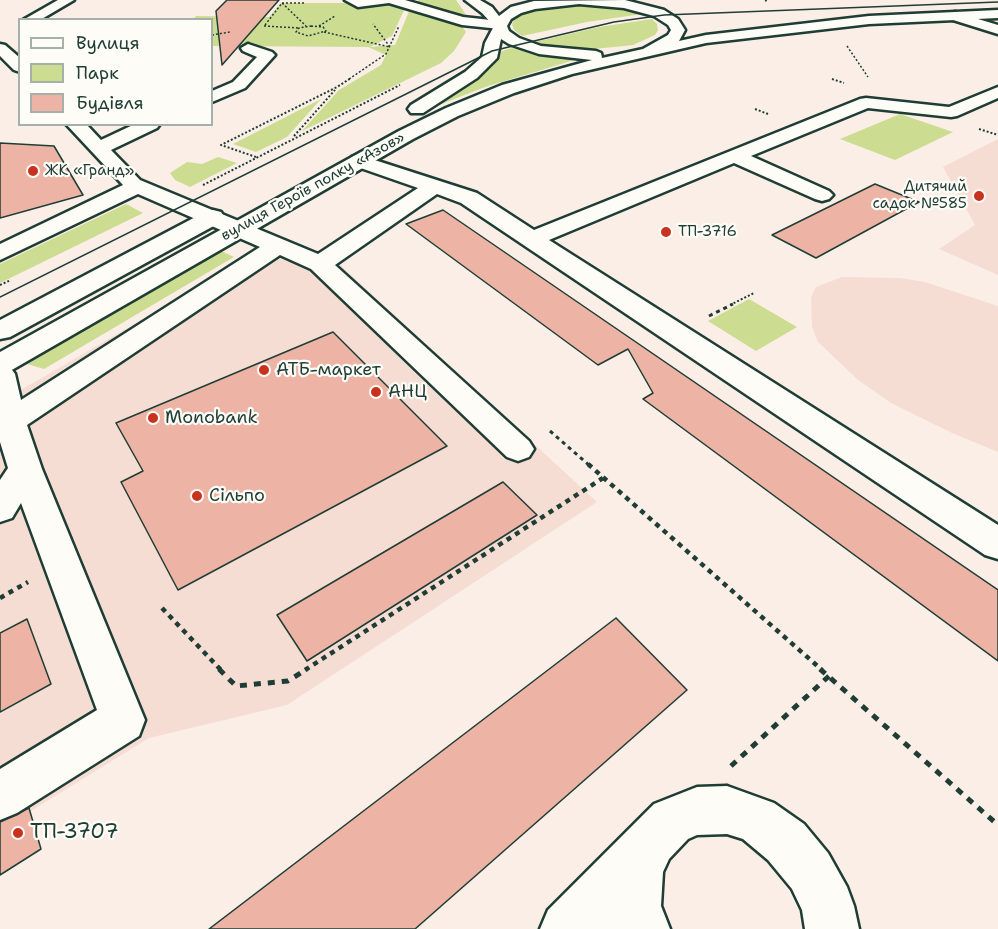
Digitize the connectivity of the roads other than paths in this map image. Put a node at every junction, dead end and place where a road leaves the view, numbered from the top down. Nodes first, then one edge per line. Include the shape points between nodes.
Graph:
1 (68, 0) edge
2 (389, 0) edge
3 (471, 0) edge
4 (598, 1) edge
5 (355, 2) edge
6 (998, 9) edge
7 (33, 18) edge
8 (988, 18) edge
9 (673, 21) junction
10 (500, 25) junction
11 (0, 48) edge
12 (248, 48) dead end
13 (644, 51) junction
14 (18, 66) edge
15 (998, 92) edge
16 (213, 97) edge
17 (77, 126) edge
18 (147, 126) edge
19 (99, 148) junction
20 (360, 150) junction
21 (736, 157) junction
22 (138, 186) junction
23 (435, 186) junction
24 (822, 195) dead end
25 (227, 218) junction
26 (531, 239) junction
27 (278, 246) junction
28 (0, 253) edge
29 (320, 264) junction
30 (0, 331) edge
31 (0, 364) edge
32 (0, 374) edge
33 (10, 421) junction
34 (518, 450) dead end
35 (25, 469) junction
36 (0, 508) edge
37 (998, 544) edge
38 (0, 796) edge
39 (651, 843) junction
40 (567, 929) edge
41 (589, 929) edge
42 (618, 929) edge
43 (643, 929) edge
44 (832, 929) edge

1 - 7 main road
2 - 5 main road
2 - 10 main road via 462,21
3 - 10 main road
4 - 9 main road via 644,8
4 - 10 main road via 534,5 511,13
6 - 8 main road
8 - 9 main road via 847,15 737,27
8 - 13 main road via 956,9 706,39
9 - 13 main road via 678,30 675,38
10 - 13 main road via 503,33 514,41 539,50 592,56
10 - 20 main road, вулиця Героїв полку «Азов» via 489,58 471,75
11 - 14 main road
12 - 16 main road via 267,55 239,85
13 - 20 main road, вулиця Героїв полку «Азов» via 508,89
15 - 21 main road via 951,112 866,103
17 - 19 main road
18 - 19 main road
19 - 22 main road
20 - 23 main road
20 - 25 main road, вулиця Героїв полку «Азов»
21 - 24 main road
21 - 26 main road
22 - 25 main road
22 - 28 main road
23 - 26 main road via 469,198
23 - 29 main road
25 - 27 main road
25 - 30 main road, вулиця Героїв полку «Азов»
25 - 31 main road, вулиця Героїв полку «Азов»
26 - 37 main road
27 - 29 main road
27 - 33 main road
29 - 34 main road
32 - 33 main road
33 - 35 main road
35 - 36 main road
35 - 38 main road via 123,720
39 - 40 main road
39 - 43 main road via 638,872 635,906
39 - 44 main road via 671,821 697,811 727,810 757,820 786,842 810,871 828,906
41 - 42 main road via 607,925

